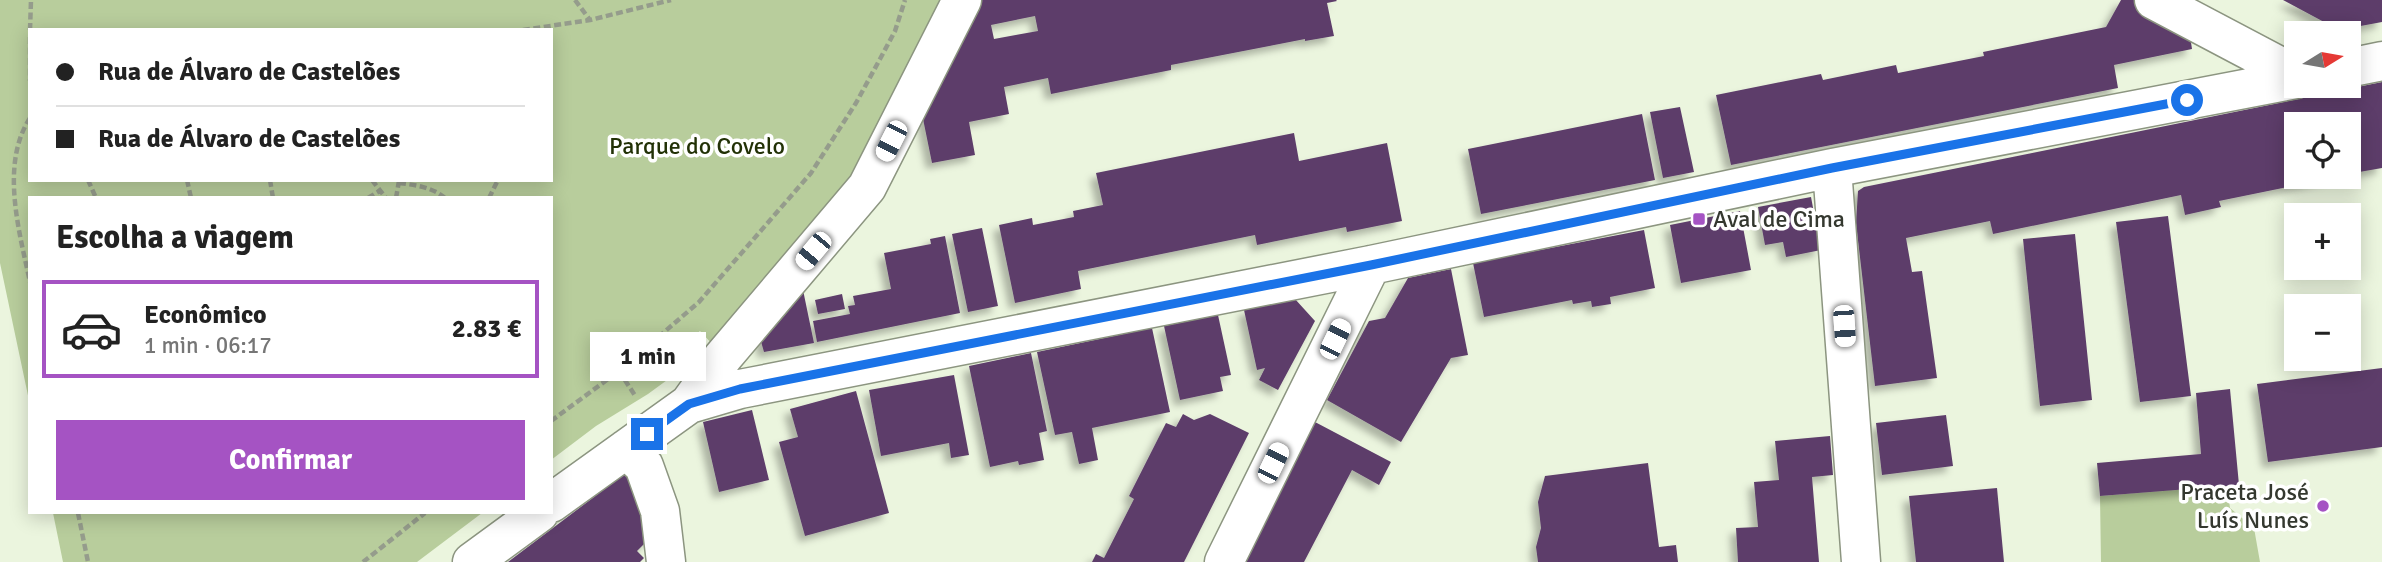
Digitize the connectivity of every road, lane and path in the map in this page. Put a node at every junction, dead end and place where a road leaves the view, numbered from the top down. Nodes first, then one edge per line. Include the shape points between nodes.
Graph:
1 (31, 0) edge
2 (575, 0) edge
3 (671, 0) edge
4 (905, 0) edge
5 (962, 0) edge
6 (2154, 0) edge
7 (590, 20) junction
8 (30, 28) edge
9 (536, 28) edge
10 (2382, 61) edge
11 (2361, 65) edge
12 (2284, 70) edge
13 (2284, 79) edge
14 (28, 121) edge
15 (1832, 168) junction
16 (374, 182) edge
17 (404, 182) edge
18 (381, 190) junction
19 (371, 196) edge
20 (385, 196) edge
21 (441, 196) edge
22 (1371, 265) junction
23 (28, 273) edge
24 (619, 371) junction
25 (638, 399) dead end
26 (689, 404) junction
27 (553, 420) edge
28 (626, 450) junction
29 (553, 502) edge
30 (78, 514) edge
31 (424, 514) edge
32 (538, 514) edge
33 (88, 562) edge
34 (363, 562) edge
35 (472, 562) edge
36 (666, 562) edge
37 (1224, 562) edge
38 (1861, 562) edge

1 - 8 path
2 - 7 path
3 - 7 path
4 - 24 path via 895,31 856,103 811,173 699,302
5 - 26 street via 867,187 723,356
6 - 12 street
7 - 9 path
10 - 11 street
13 - 15 street
14 - 23 path via 10,166 10,188
15 - 22 street
15 - 38 street
16 - 18 path
17 - 21 path
18 - 19 path
18 - 20 path
22 - 26 street via 740,389
22 - 37 street
24 - 25 path
24 - 27 path
26 - 28 street
28 - 29 street
28 - 36 street via 644,466 660,511
30 - 33 path
31 - 34 path
32 - 35 street

